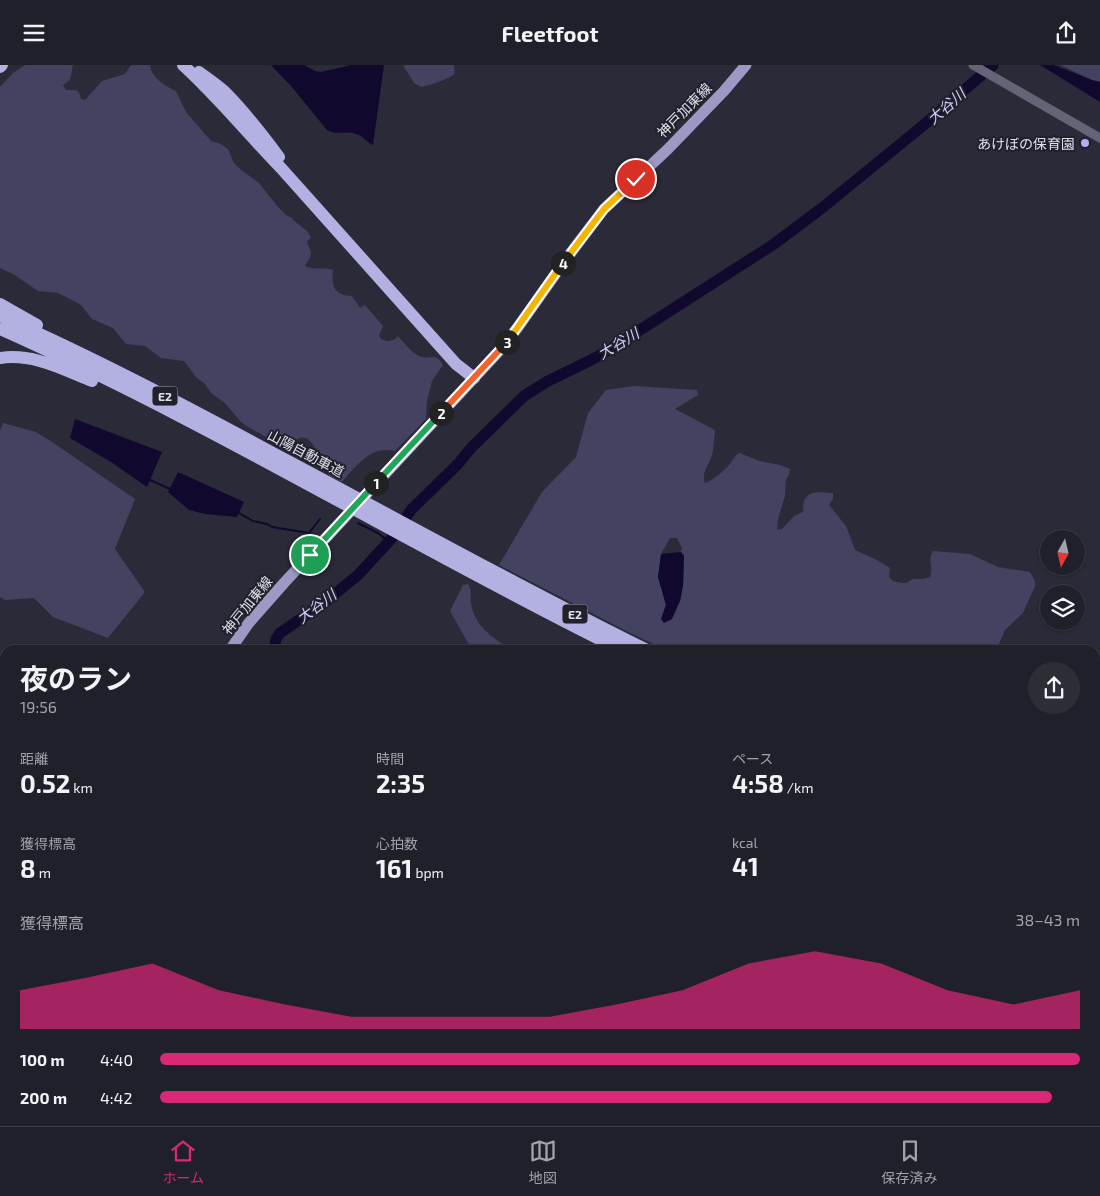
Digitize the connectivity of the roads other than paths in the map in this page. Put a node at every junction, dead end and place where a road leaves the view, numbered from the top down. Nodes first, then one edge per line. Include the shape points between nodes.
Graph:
1 (183, 65) edge
2 (192, 65) edge
3 (746, 65) edge
4 (973, 65) edge
5 (1100, 138) edge
6 (0, 304) edge
7 (0, 316) edge
8 (0, 329) edge
9 (0, 358) edge
10 (474, 378) junction
11 (205, 417) junction
12 (212, 433) junction
13 (323, 486) junction
14 (501, 582) junction
15 (233, 645) edge
16 (612, 645) edge
17 (636, 645) edge

1 - 10 highway via 281,168 456,363
2 - 10 highway via 230,98 286,165 431,324
3 - 10 main road, 神戸加東線 via 668,149 604,209 514,332
4 - 5 street
6 - 11 highway via 133,374
7 - 11 highway, 山陽自動車道 / E2
8 - 12 highway, 山陽自動車道 / E2
9 - 12 highway via 22,357 45,362
10 - 15 main road, 神戸加東線 via 284,583
11 - 13 highway, 山陽自動車道 / E2
12 - 13 highway, 山陽自動車道 / E2
13 - 14 highway, 山陽自動車道 / E2
14 - 16 highway, 山陽自動車道 / E2
14 - 17 highway, 山陽自動車道 / E2

